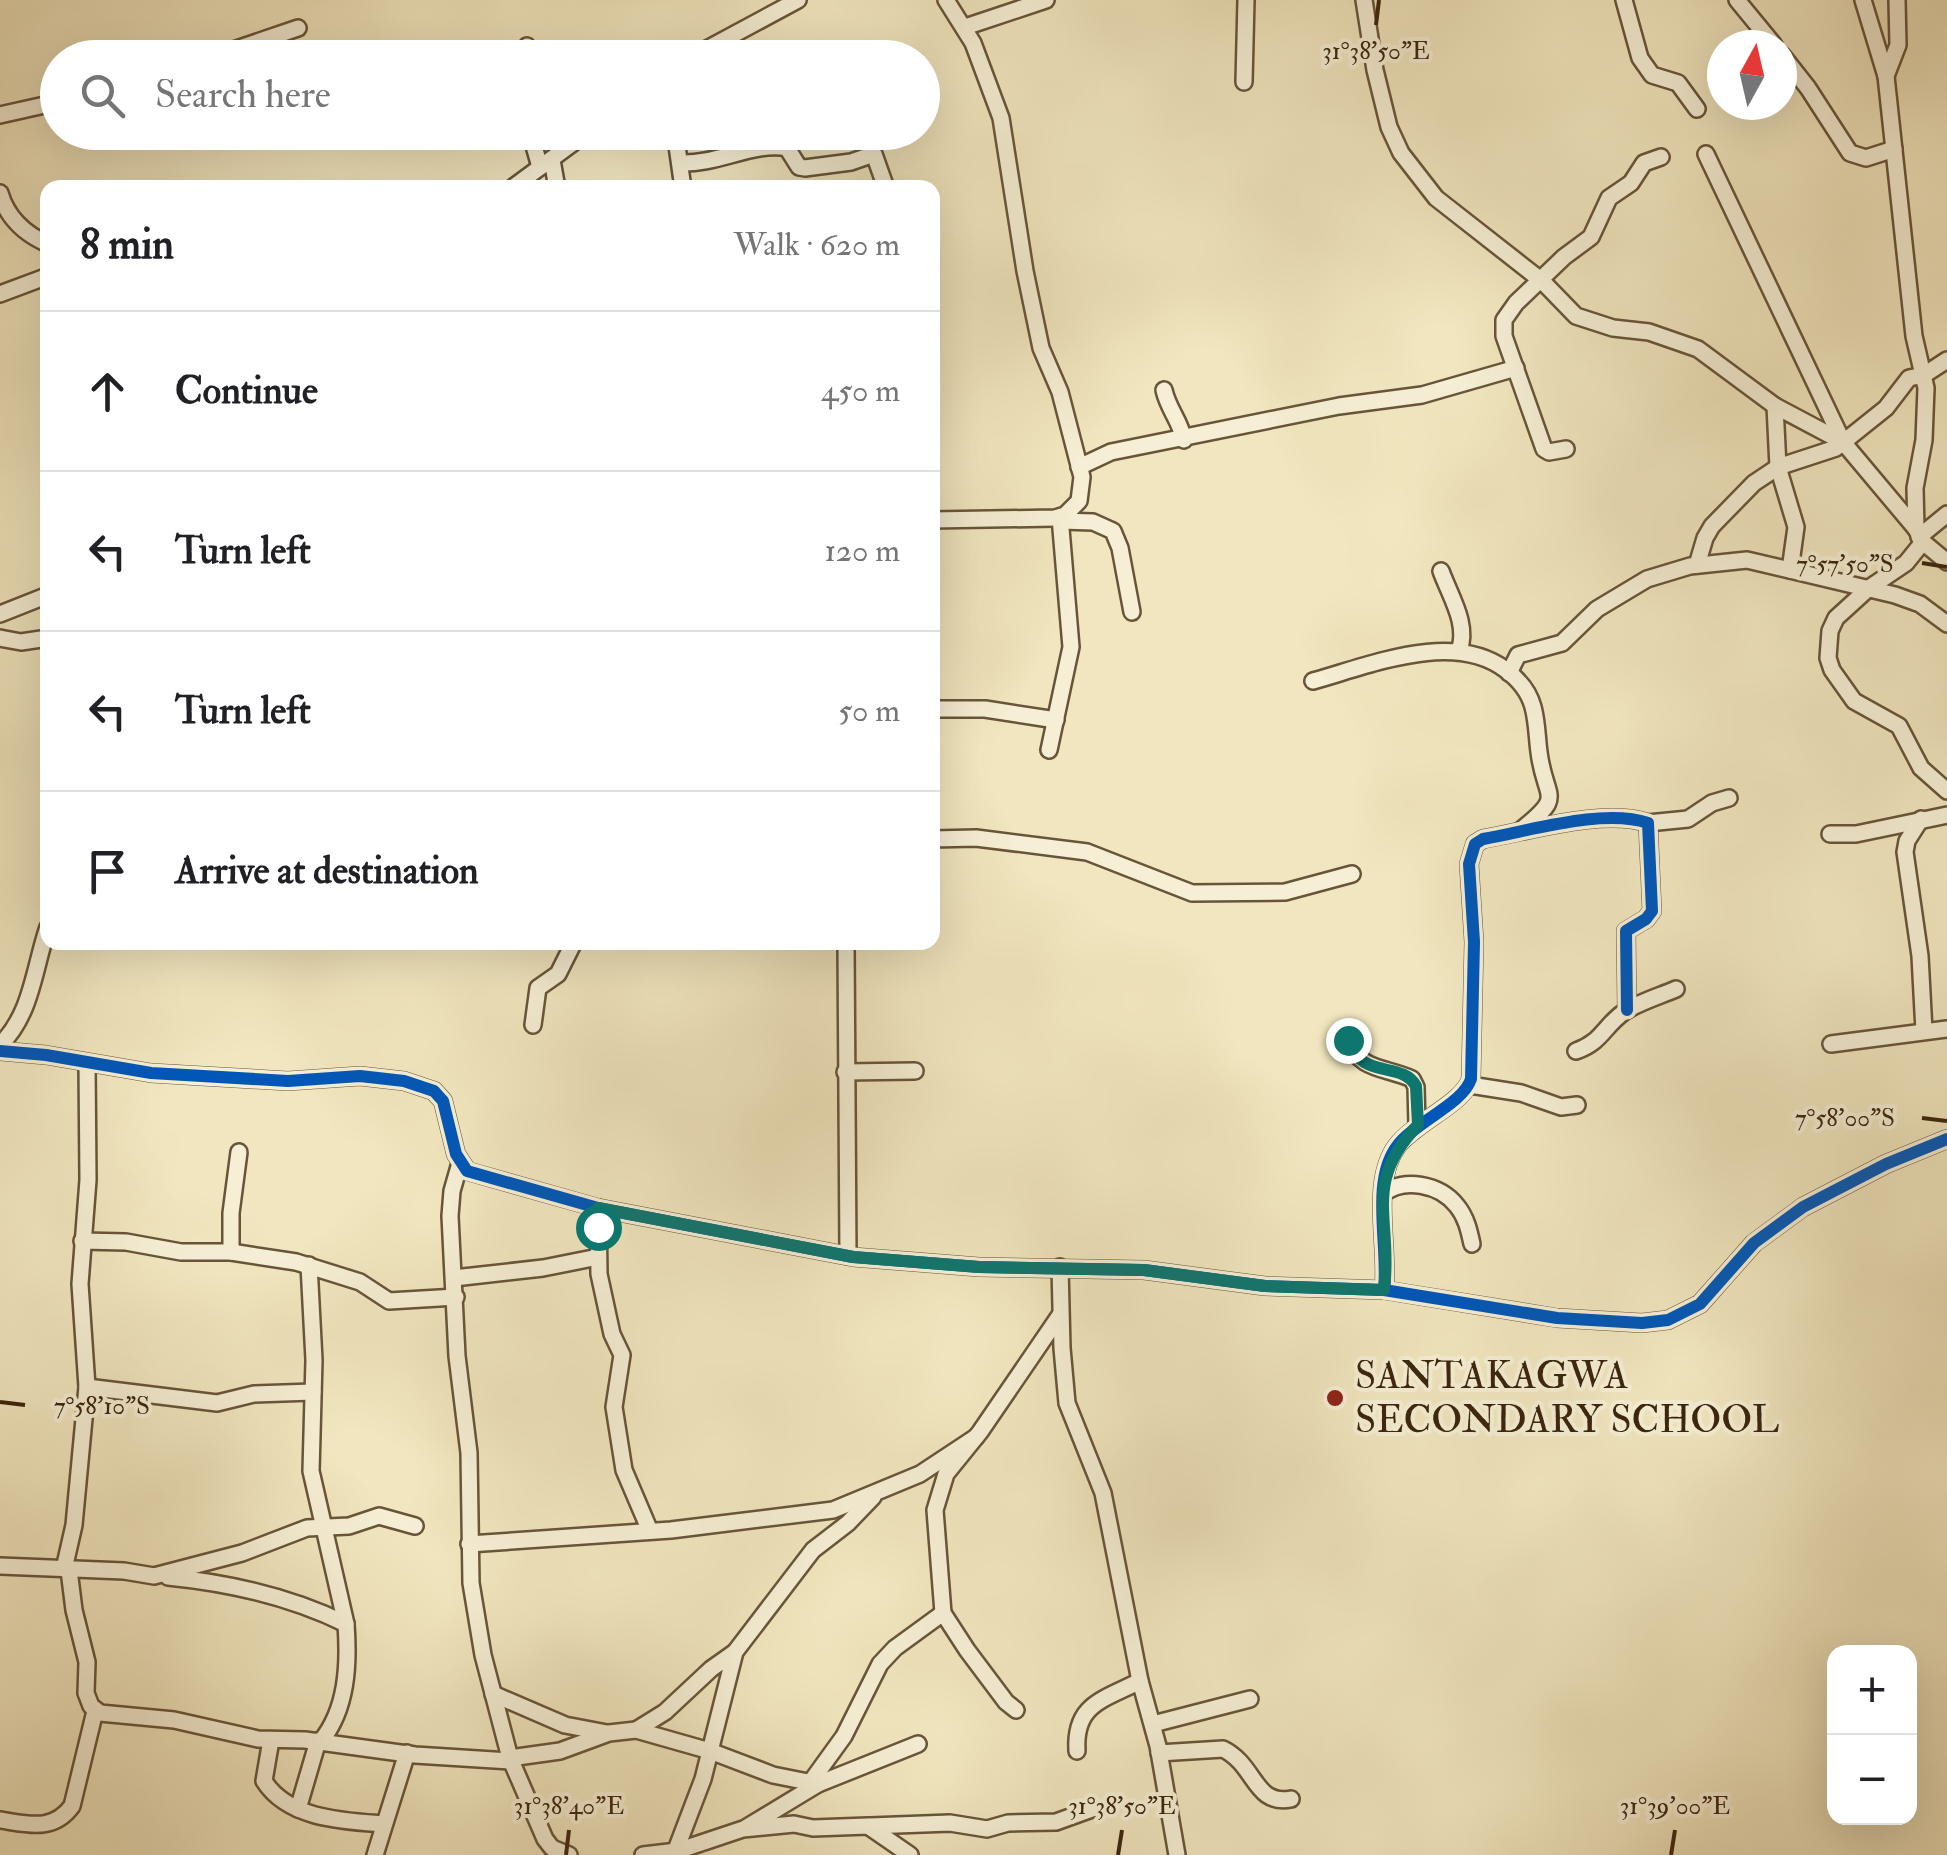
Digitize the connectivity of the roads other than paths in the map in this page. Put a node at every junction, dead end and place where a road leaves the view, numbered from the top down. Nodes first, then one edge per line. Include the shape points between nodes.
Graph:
1 (798, 0) edge
2 (946, 0) edge
3 (1046, 0) edge
4 (1246, 0) edge
5 (1364, 0) edge
6 (1624, 0) edge
7 (1737, 0) edge
8 (1863, 0) edge
9 (1897, 0) edge
10 (965, 27) junction
11 (298, 28) dead end
12 (1762, 30) edge
13 (263, 40) edge
14 (724, 40) edge
15 (1797, 75) edge
16 (1886, 76) junction
17 (1244, 82) dead end
18 (40, 106) edge
19 (1697, 109) dead end
20 (0, 115) edge
21 (1894, 149) junction
22 (539, 150) edge
23 (564, 150) edge
24 (678, 150) edge
25 (758, 150) edge
26 (788, 150) edge
27 (1706, 154) dead end
28 (1661, 156) dead end
29 (546, 163) junction
30 (680, 163) junction
31 (523, 180) edge
32 (553, 180) edge
33 (682, 180) edge
34 (883, 180) edge
35 (0, 193) edge
36 (40, 240) edge
37 (40, 279) edge
38 (1542, 281) junction
39 (0, 294) edge
40 (1947, 360) edge
41 (1516, 368) junction
42 (1924, 374) junction
43 (1164, 390) dead end
44 (1776, 406) junction
45 (1184, 440) junction
46 (1843, 442) junction
47 (1566, 449) dead end
48 (1080, 467) junction
49 (1778, 467) junction
50 (1947, 514) edge
51 (1060, 519) junction
52 (940, 520) edge
53 (1920, 536) junction
54 (1947, 562) edge
55 (1698, 565) junction
56 (1790, 570) junction
57 (1441, 571) dead end
58 (1869, 588) junction
59 (40, 598) edge
60 (1132, 612) dead end
61 (0, 614) edge
62 (1947, 624) edge
63 (0, 638) edge
64 (40, 639) edge
65 (1460, 651) junction
66 (1509, 672) junction
67 (1313, 680) dead end
68 (940, 710) edge
69 (1056, 720) junction
70 (1049, 750) dead end
71 (1947, 790) edge
72 (1729, 798) dead end
73 (1947, 815) edge
74 (1921, 819) junction
75 (1648, 823) junction
76 (1519, 831) junction
77 (1830, 834) dead end
78 (940, 839) edge
79 (1352, 874) dead end
80 (42, 950) edge
81 (570, 950) edge
82 (846, 950) edge
83 (1676, 989) dead end
84 (1628, 1010) junction
85 (532, 1025) dead end
86 (1947, 1029) edge
87 (1924, 1031) junction
88 (1348, 1040) dead end
89 (1831, 1044) dead end
90 (0, 1048) edge
91 (1576, 1051) dead end
92 (87, 1063) junction
93 (915, 1071) dead end
94 (845, 1072) junction
95 (1470, 1085) junction
96 (1577, 1106) dead end
97 (1418, 1125) junction
98 (1947, 1140) edge
99 (239, 1152) dead end
100 (460, 1164) junction
101 (1383, 1194) junction
102 (598, 1208) junction
103 (82, 1241) junction
104 (1472, 1244) dead end
105 (231, 1252) junction
106 (848, 1256) junction
107 (598, 1257) junction
108 (308, 1265) junction
109 (1060, 1268) junction
110 (454, 1278) junction
111 (1384, 1290) junction
112 (456, 1297) junction
113 (1060, 1314) junction
114 (87, 1387) junction
115 (313, 1392) junction
116 (976, 1437) junction
117 (876, 1494) junction
118 (415, 1526) dead end
119 (322, 1528) junction
120 (650, 1531) junction
121 (469, 1544) junction
122 (0, 1566) edge
123 (66, 1570) junction
124 (154, 1576) junction
125 (943, 1613) junction
126 (346, 1624) junction
127 (735, 1652) junction
128 (1140, 1681) junction
129 (493, 1694) junction
130 (1250, 1699) dead end
131 (1016, 1710) dead end
132 (95, 1711) junction
133 (1153, 1724) junction
134 (636, 1730) junction
135 (609, 1733) junction
136 (271, 1740) junction
137 (320, 1741) junction
138 (918, 1744) dead end
139 (710, 1751) junction
140 (1077, 1751) dead end
141 (1160, 1753) junction
142 (407, 1754) junction
143 (510, 1760) junction
144 (814, 1783) junction
145 (1291, 1799) dead end
146 (298, 1809) junction
147 (1092, 1809) dead end
148 (0, 1820) edge
149 (384, 1824) junction
150 (868, 1826) junction
151 (744, 1829) junction
152 (555, 1851) edge
153 (675, 1853) edge
154 (375, 1855) edge
155 (643, 1855) edge
156 (910, 1855) edge
157 (1177, 1855) edge

1 - 14 street
2 - 10 street
3 - 10 street
4 - 17 street
5 - 38 street via 1381,100 1401,153 1436,198
6 - 19 street via 1640,58 1652,75 1678,82
7 - 12 street
8 - 16 street
9 - 16 street via 1898,45
10 - 48 street via 1001,118 1040,348
11 - 13 street
15 - 21 street via 1850,153 1866,158
16 - 21 street
18 - 20 street
21 - 42 street
22 - 29 street
23 - 29 street
24 - 30 street
25 - 30 street
26 - 34 street via 806,168 874,154
27 - 46 street
28 - 38 street via 1644,163 1609,198 1591,236
29 - 31 street
29 - 32 street
30 - 33 street
35 - 36 street via 4,208
37 - 39 street
38 - 41 street via 1504,320
38 - 44 street via 1576,316 1698,348
40 - 42 street
41 - 45 street via 1434,393
41 - 47 street via 1544,450
42 - 46 street via 1910,378 1886,408
42 - 53 street via 1926,418 1915,488
43 - 45 street
44 - 46 street
44 - 49 street
45 - 48 street via 1110,452
46 - 49 street
46 - 53 street
48 - 51 street via 1079,501
49 - 55 street via 1712,526
49 - 56 street via 1796,527
50 - 53 street
51 - 52 street
51 - 60 street via 1113,531
51 - 69 street via 1071,647
53 - 54 street
53 - 58 street via 1906,563
55 - 56 street via 1747,560
55 - 66 street via 1634,584 1588,615 1562,643 1518,655
56 - 58 street
57 - 65 street via 1458,608
58 - 62 street via 1920,604
58 - 71 street via 1830,631 1832,670 1854,701 1899,726 1921,768
59 - 61 street
63 - 64 street
65 - 66 street
65 - 67 street via 1433,651
66 - 76 street via 1533,707 1550,801
68 - 69 street
69 - 70 street
72 - 75 street via 1688,818
73 - 74 street
74 - 77 street
74 - 87 street via 1904,852
75 - 76 street via 1612,817
75 - 84 street via 1653,900 1646,919 1626,932
76 - 95 street via 1483,838 1471,852
78 - 79 street via 1087,852 1192,893 1286,892
80 - 90 street via 26,1008
81 - 85 street via 558,974 538,988
82 - 94 street
83 - 84 street
84 - 91 street via 1595,1043
86 - 87 street
87 - 89 street
88 - 97 street via 1366,1064 1412,1079
90 - 92 street
92 - 100 street via 288,1080 360,1076 423,1086 443,1101
92 - 103 street
93 - 94 street
94 - 106 street
95 - 96 street
95 - 97 street
97 - 101 street via 1390,1159
98 - 111 street via 1830,1191 1780,1222 1700,1304 1668,1320 1556,1318
99 - 105 street
100 - 102 street via 481,1176
100 - 110 street via 451,1204
101 - 104 street via 1404,1184 1442,1193 1466,1220
101 - 111 street
102 - 106 street
102 - 107 street
103 - 105 street
103 - 114 street
105 - 108 street
106 - 109 street
107 - 110 street
107 - 120 street via 622,1355 614,1407 624,1470
108 - 112 street via 360,1282 389,1301
108 - 115 street
109 - 111 street
109 - 113 street
110 - 112 street
112 - 121 street
113 - 116 street
113 - 128 street via 1068,1403 1103,1494
114 - 115 street via 217,1403
114 - 123 street
115 - 119 street via 311,1471
116 - 117 street
116 - 125 street via 939,1491 935,1528
117 - 120 street via 781,1519
117 - 127 street via 813,1550
118 - 119 street via 379,1516
119 - 124 street via 295,1530 242,1553
119 - 126 street
120 - 121 street
121 - 129 street
122 - 123 street
123 - 124 street
123 - 132 street via 87,1662 86,1693
124 - 126 street via 219,1582
125 - 131 street
125 - 144 street via 880,1664
126 - 137 street via 341,1706
127 - 134 street
127 - 139 street
128 - 133 street
128 - 140 street via 1082,1715
129 - 135 street via 565,1725
129 - 143 street
130 - 133 street
132 - 136 street
132 - 148 street via 66,1815 39,1825
133 - 141 street
134 - 135 street
134 - 139 street
135 - 143 street
136 - 137 street
136 - 146 street via 264,1781
137 - 142 street
137 - 146 street
138 - 144 street
139 - 144 street via 773,1776
139 - 153 street
141 - 145 street via 1224,1748 1252,1773 1264,1796
141 - 157 street
142 - 143 street
142 - 149 street
143 - 152 street
144 - 151 street
146 - 149 street
147 - 150 street via 1056,1822 987,1829 950,1823
149 - 154 street
150 - 151 street
150 - 156 street
151 - 153 street
153 - 155 street

